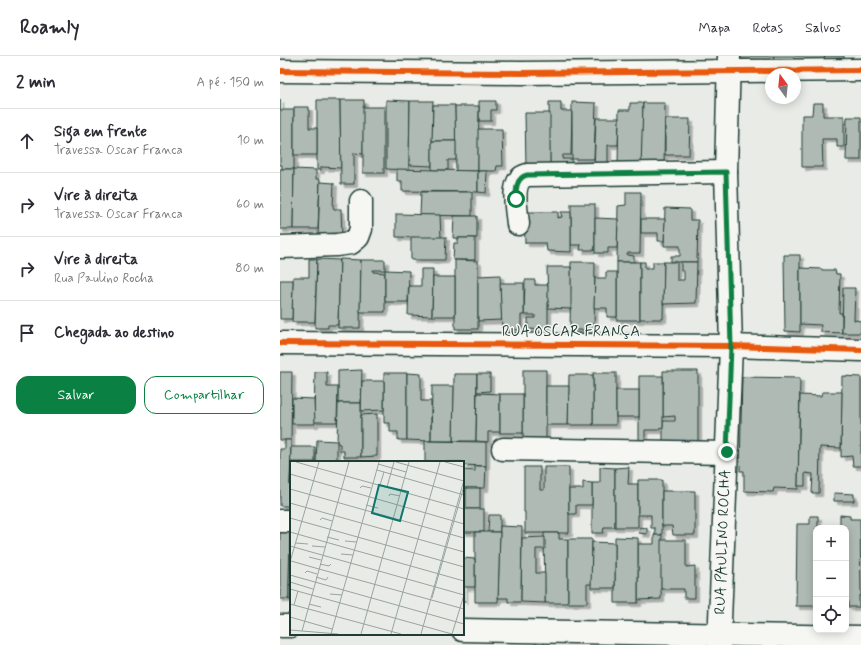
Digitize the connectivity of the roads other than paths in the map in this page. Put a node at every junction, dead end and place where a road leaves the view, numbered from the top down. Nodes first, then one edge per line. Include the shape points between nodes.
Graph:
1 (729, 63) edge
2 (441, 64) edge
3 (292, 66) edge
4 (861, 70) edge
5 (726, 172) junction
6 (361, 201) dead end
7 (518, 224) dead end
8 (280, 247) edge
9 (280, 343) edge
10 (731, 346) junction
11 (861, 350) edge
12 (504, 449) dead end
13 (727, 452) junction
14 (464, 630) edge
15 (861, 637) edge
16 (719, 640) edge

1 - 2 street via 521,72
1 - 4 street
1 - 5 street, RUA PAULINO ROCHA
2 - 3 street
5 - 7 street via 522,176 516,189
5 - 10 street, RUA PAULINO ROCHA
6 - 8 street via 361,229 358,237 351,243
9 - 10 street, RUA OSCAR FRANÇA
10 - 11 street, RUA OSCAR FRANÇA
10 - 13 street, RUA PAULINO ROCHA
12 - 13 street
13 - 16 street, RUA PAULINO ROCHA
14 - 16 street
15 - 16 street

